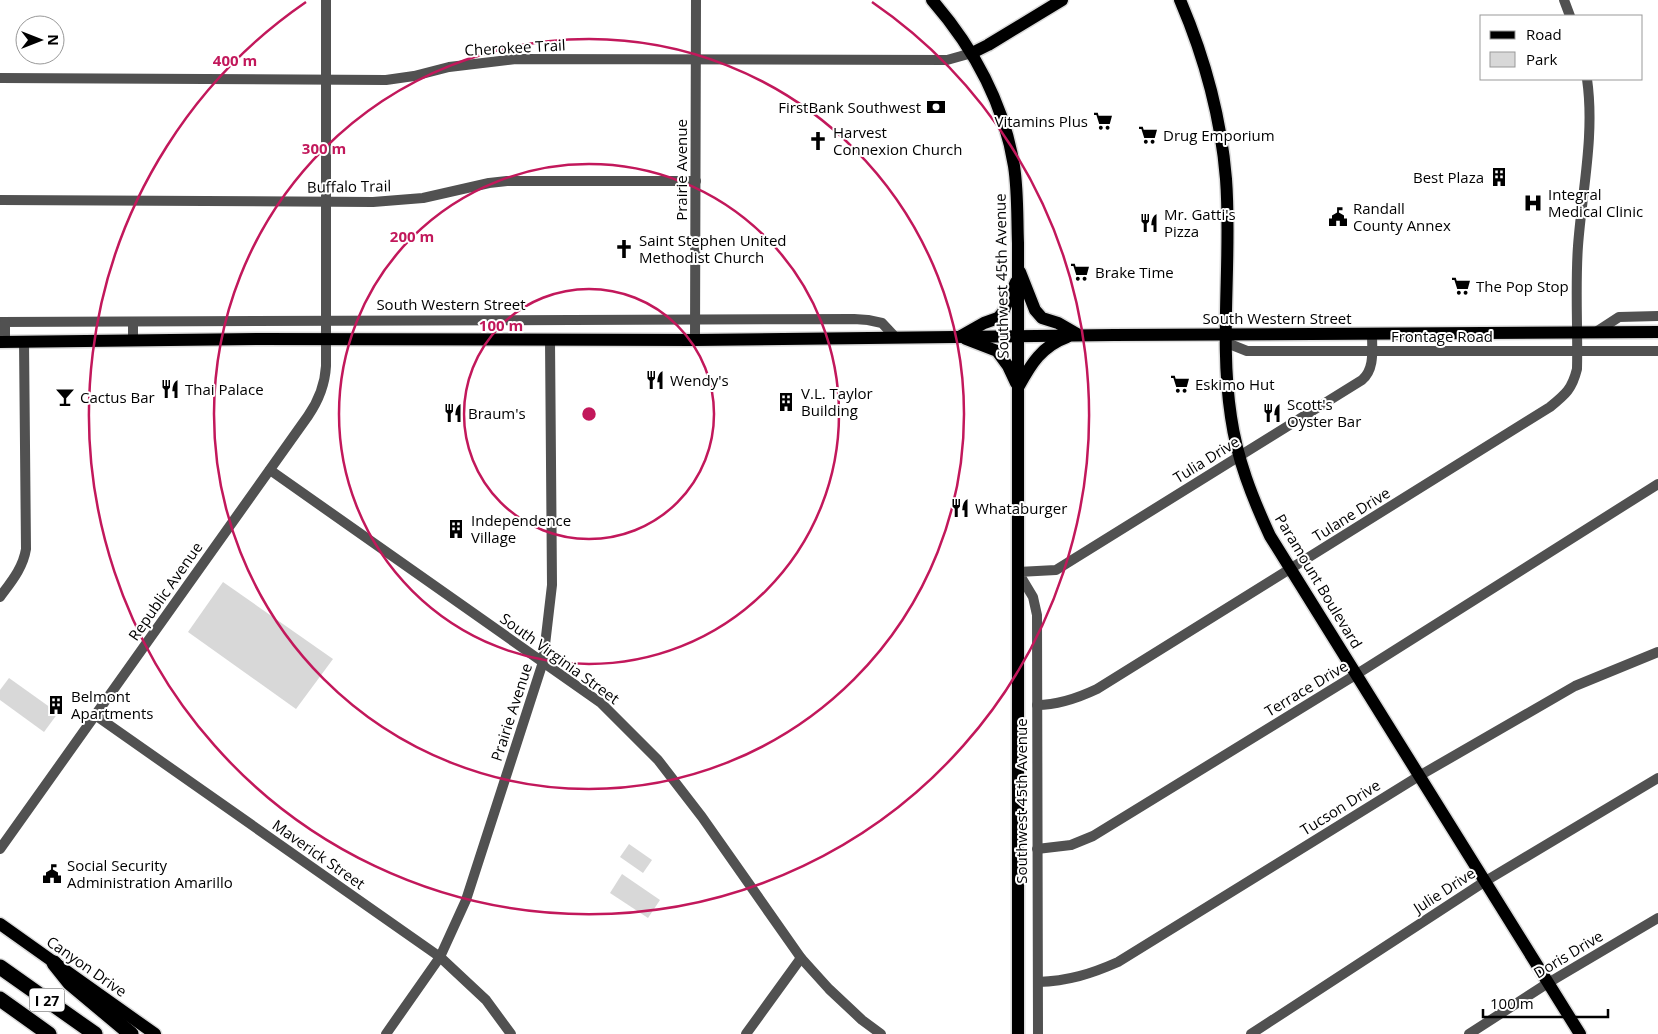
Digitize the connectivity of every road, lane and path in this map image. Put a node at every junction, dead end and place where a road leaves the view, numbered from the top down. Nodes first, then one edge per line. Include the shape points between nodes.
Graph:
1 (326, 0) edge
2 (696, 0) edge
3 (932, 0) edge
4 (1062, 0) edge
5 (1180, 0) edge
6 (1568, 1) edge
7 (1570, 15) edge
8 (972, 53) junction
9 (696, 59) junction
10 (0, 78) edge
11 (326, 80) junction
12 (1587, 80) edge
13 (696, 181) junction
14 (0, 200) edge
15 (326, 202) junction
16 (1018, 272) junction
17 (1658, 316) edge
18 (695, 320) junction
19 (325, 321) junction
20 (373, 321) junction
21 (2, 322) edge
22 (133, 322) junction
23 (1577, 332) junction
24 (1596, 332) junction
25 (1658, 332) edge
26 (1372, 334) junction
27 (1077, 335) junction
28 (960, 337) junction
29 (1018, 337) junction
30 (896, 338) junction
31 (326, 339) junction
32 (373, 339) junction
33 (1227, 339) junction
34 (550, 340) junction
35 (695, 340) junction
36 (134, 341) junction
37 (2, 342) edge
38 (24, 342) junction
39 (1372, 351) junction
40 (1577, 351) junction
41 (1658, 351) edge
42 (1018, 388) junction
43 (1239, 456) junction
44 (270, 470) junction
45 (1658, 484) edge
46 (1290, 569) junction
47 (1018, 572) junction
48 (0, 598) edge
49 (1658, 652) edge
50 (543, 662) junction
51 (1357, 674) junction
52 (1037, 705) junction
53 (96, 715) junction
54 (1419, 776) junction
55 (1658, 778) edge
56 (0, 850) edge
57 (1037, 850) junction
58 (1484, 882) junction
59 (1658, 918) edge
60 (0, 924) edge
61 (440, 957) junction
62 (801, 958) junction
63 (54, 964) junction
64 (0, 967) edge
65 (1038, 982) junction
66 (1548, 983) junction
67 (0, 999) edge
68 (49, 1034) edge
69 (95, 1034) edge
70 (131, 1034) edge
71 (155, 1034) edge
72 (386, 1034) edge
73 (511, 1034) edge
74 (746, 1034) edge
75 (881, 1034) edge
76 (1018, 1034) edge
77 (1038, 1034) edge
78 (1251, 1034) edge
79 (1469, 1034) edge
80 (1580, 1034) edge

1 - 11 street, Republic Avenue
2 - 9 street, Prairie Avenue
3 - 8 main road, Southwest 45th Avenue
4 - 8 main road
5 - 33 main road, Paramount Boulevard via 1205,69 1223,156
6 - 7 street
8 - 9 street, Cherokee Trail via 947,60
8 - 16 main road, Southwest 45th Avenue via 991,92 1011,149 1016,182
9 - 11 street, Cherokee Trail via 516,59 449,67 401,79
9 - 13 street, Prairie Avenue
10 - 11 street, Cherokee Trail
11 - 15 street, Republic Avenue
12 - 23 street, Tulane Drive via 1589,143 1578,249
13 - 15 street, Buffalo Trail via 507,180 410,200
13 - 18 street, Prairie Avenue
14 - 15 street, Buffalo Trail
15 - 19 street, Republic Avenue
16 - 27 main road via 1035,310 1042,318
16 - 28 main road via 998,318
16 - 29 main road, Southwest 45th Avenue
17 - 24 street via 1619,316
18 - 20 street, South Western Street
18 - 30 street, South Western Street via 868,320 882,323
18 - 35 street, Prairie Avenue
19 - 20 street, South Western Street
19 - 22 street, South Western Street
19 - 31 street, Republic Avenue
20 - 32 street
21 - 22 street, South Western Street
21 - 37 street
22 - 36 street
23 - 24 main road, South Western Street
23 - 26 main road, South Western Street
23 - 40 street, Tulane Drive
24 - 25 main road, South Western Street
26 - 33 main road, South Western Street
26 - 39 street, Tulia Drive
27 - 29 main road, South Western Street
27 - 33 main road, South Western Street
27 - 42 main road via 1057,341 1043,350
28 - 29 main road, South Western Street
28 - 30 main road, South Western Street
28 - 42 main road via 997,351
29 - 42 main road, Southwest 45th Avenue
30 - 35 main road, South Western Street
31 - 32 main road, South Western Street
31 - 36 main road, South Western Street
31 - 44 street, Republic Avenue via 326,370 320,397
32 - 34 main road, South Western Street
33 - 39 street, Frontage Road via 1247,351
33 - 43 main road, Paramount Boulevard via 1231,418
34 - 35 main road, South Western Street
34 - 50 street, Prairie Avenue via 552,585
36 - 38 main road, South Western Street
37 - 38 main road, South Western Street
38 - 48 street via 26,549 22,565
39 - 40 street, Frontage Road
39 - 43 street, Tulia Drive via 1368,375 1362,380
40 - 41 street, Frontage Road
40 - 46 street, Tulane Drive via 1574,382 1567,394 1550,407
42 - 47 main road, Southwest 45th Avenue
43 - 46 main road, Paramount Boulevard via 1270,536
43 - 47 street, Tulia Drive via 1056,570
44 - 50 street, South Virginia Street
44 - 53 street, Republic Avenue
45 - 51 street, Terrace Drive
46 - 51 main road, Paramount Boulevard
46 - 52 street, Tulane Drive via 1097,689 1079,698
47 - 52 street, Southwest 45th Avenue via 1033,597 1036,615
47 - 76 main road, Southwest 45th Avenue
49 - 54 street, Tucson Drive via 1575,686
50 - 61 street, Prairie Avenue via 466,900
50 - 62 street, South Virginia Street via 601,703 658,760 702,816
51 - 54 main road, Paramount Boulevard
51 - 57 street, Terrace Drive via 1093,836 1071,845
52 - 57 street, Southwest 45th Avenue
53 - 56 street, Republic Avenue
53 - 61 street, Maverick Street
54 - 58 main road, Paramount Boulevard
54 - 65 street, Tucson Drive via 1118,962 1092,974
55 - 58 street, Julie Drive
57 - 65 street, Southwest 45th Avenue
58 - 66 main road, Paramount Boulevard
58 - 78 street, Julie Drive
59 - 66 street, Doris Drive
60 - 63 main road, Canyon Drive
61 - 72 street, Prairie Avenue
61 - 73 street, Maverick Street via 486,1000
62 - 74 street
62 - 75 street, South Virginia Street via 862,1020
63 - 70 highway via 70,983
63 - 71 main road, Canyon Drive
64 - 69 highway, I 27
65 - 77 street, Southwest 45th Avenue
66 - 79 street, Doris Drive
66 - 80 main road, Paramount Boulevard
67 - 68 highway, I 27

